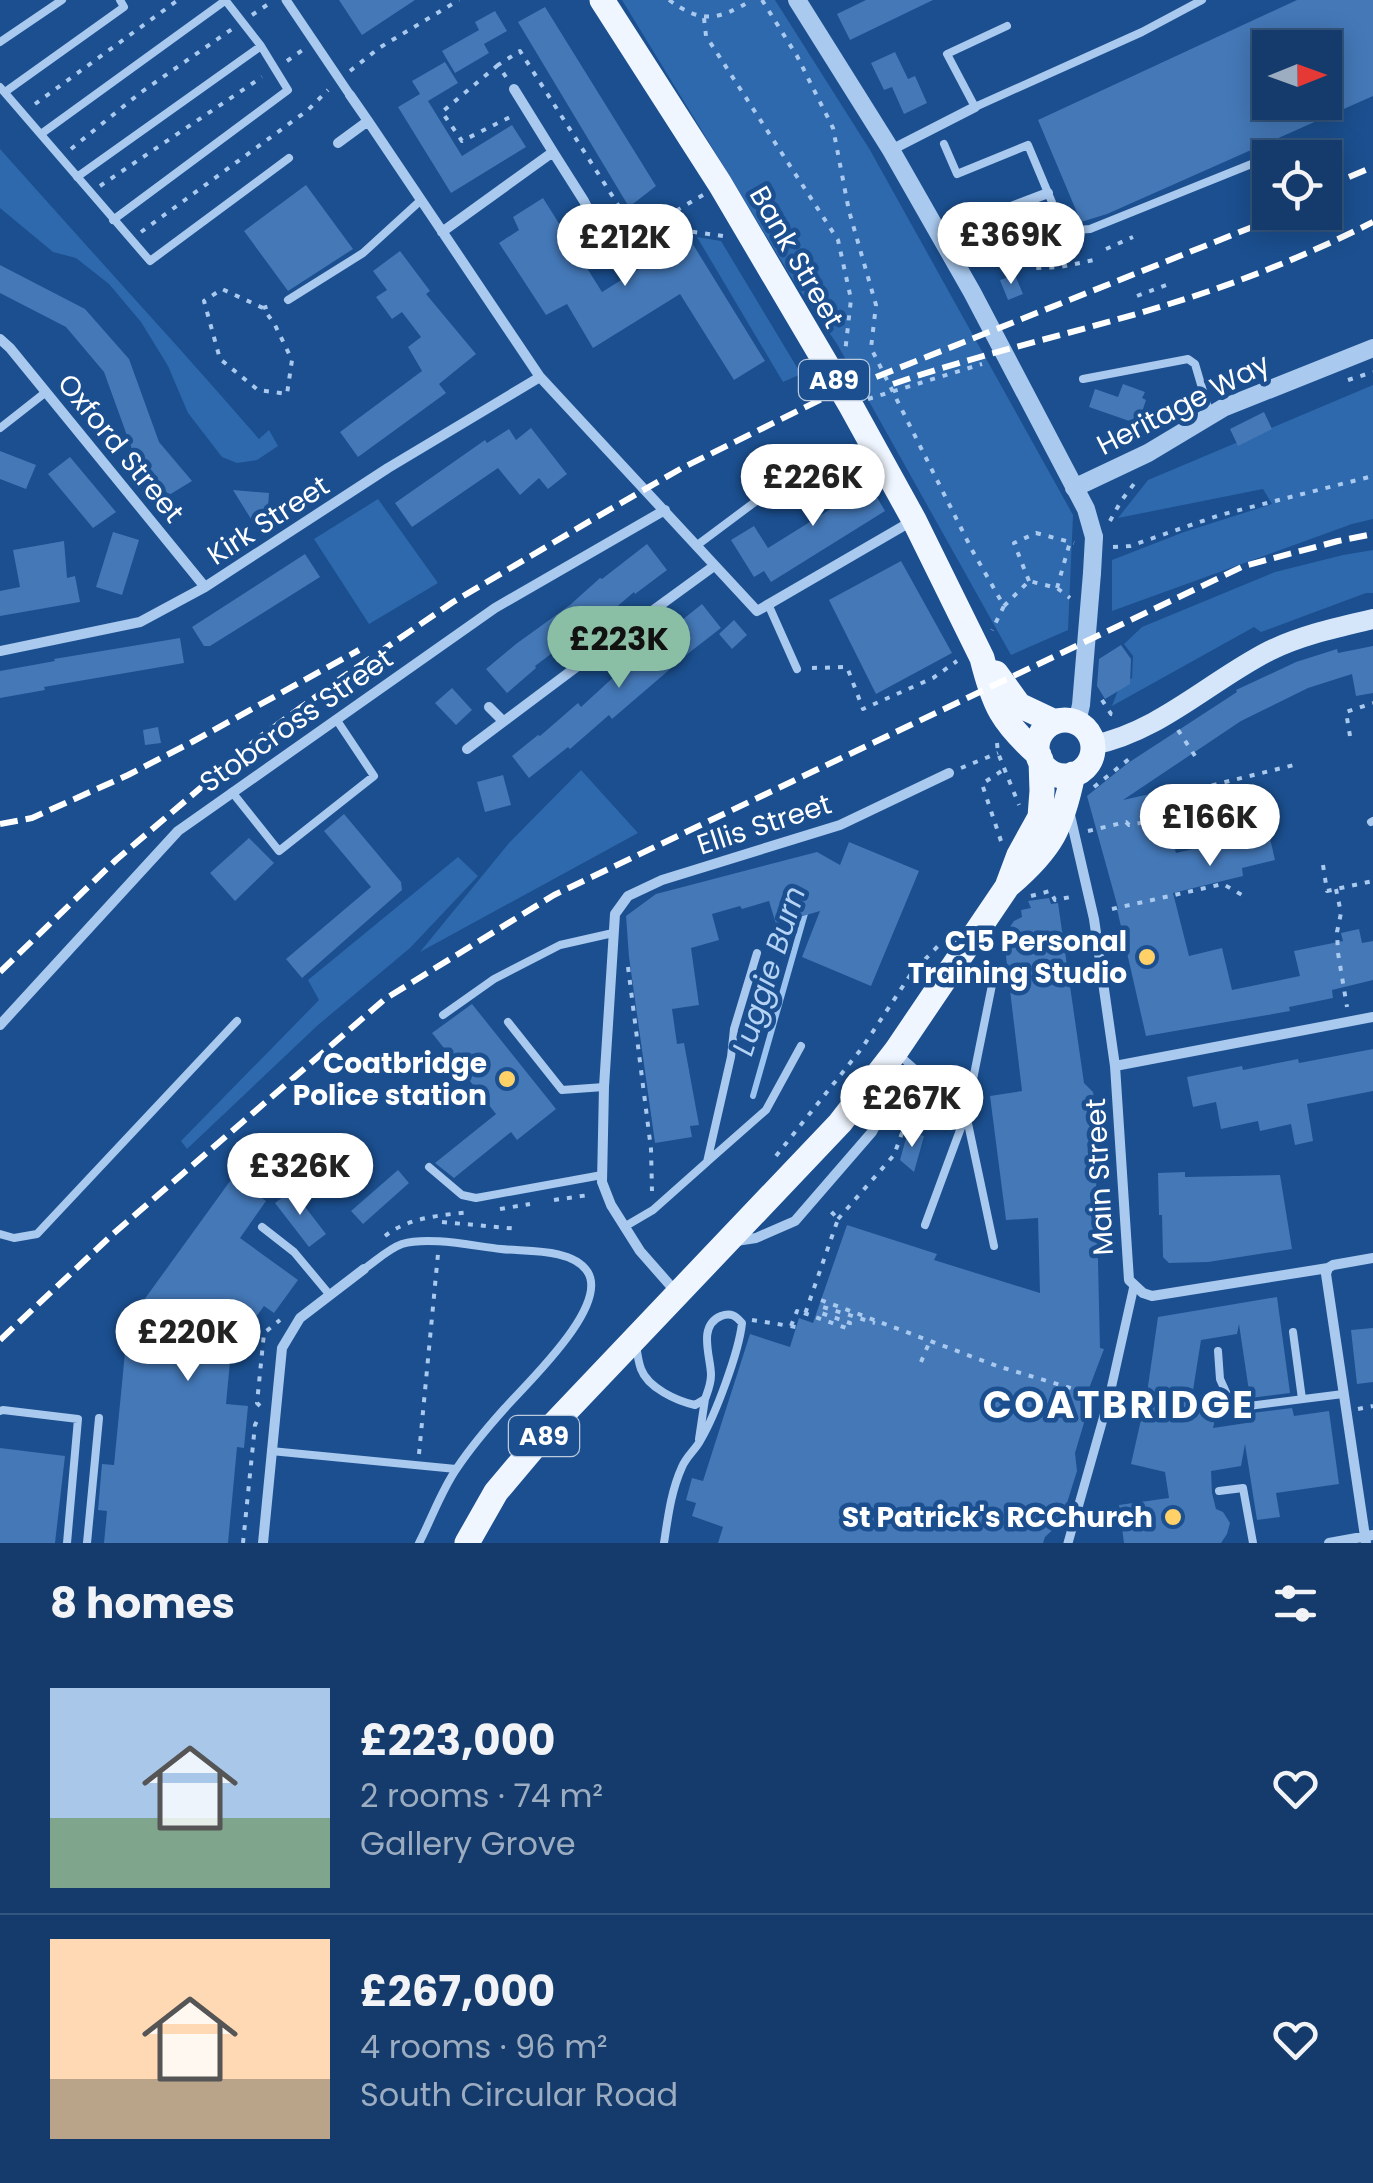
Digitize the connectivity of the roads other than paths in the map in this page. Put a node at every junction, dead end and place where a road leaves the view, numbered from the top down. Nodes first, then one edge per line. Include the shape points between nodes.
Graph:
1 (62, 0) edge
2 (133, 0) edge
3 (226, 0) edge
4 (286, 0) edge
5 (602, 0) edge
6 (1202, 0) edge
7 (799, 1) edge
8 (122, 3) edge
9 (1008, 26) dead end
10 (0, 42) edge
11 (261, 46) junction
12 (3, 90) edge
13 (514, 90) road end
14 (350, 95) joint
15 (975, 107) junction
16 (368, 121) junction
17 (41, 134) junction
18 (338, 143) dead end
19 (944, 144) dead end
20 (891, 150) junction
21 (552, 152) junction
22 (289, 158) dead end
23 (1252, 163) edge
24 (77, 177) junction
25 (1048, 194) junction
26 (420, 201) junction
27 (113, 220) junction
28 (442, 232) junction
29 (606, 244) road end
30 (943, 244) junction
31 (288, 300) road end
32 (0, 338) edge
33 (1373, 348) edge
34 (540, 377) junction
35 (1083, 379) dead end
36 (46, 392) junction
37 (1210, 415) junction
38 (0, 428) edge
39 (784, 459) dead end
40 (787, 478) junction
41 (1074, 488) junction
42 (814, 496) dead end
43 (665, 510) junction
44 (914, 520) junction
45 (696, 546) junction
46 (714, 566) junction
47 (206, 587) junction
48 (768, 604) junction
49 (1373, 619) edge
50 (0, 651) edge
51 (970, 660) junction
52 (797, 669) road end
53 (490, 707) dead end
54 (336, 720) junction
55 (503, 721) junction
56 (1066, 722) junction
57 (1093, 746) junction
58 (468, 749) dead end
59 (1040, 758) junction
60 (949, 773) road end
61 (1084, 781) junction
62 (232, 792) junction
63 (1076, 810) junction
64 (1007, 886) junction
65 (613, 933) junction
66 (757, 953) dead end
67 (992, 985) dead end
68 (443, 1015) dead end
69 (1373, 1016) edge
70 (237, 1021) dead end
71 (508, 1022) dead end
72 (0, 1025) edge
73 (801, 1046) dead end
74 (892, 1056) junction
75 (1115, 1066) junction
76 (604, 1087) junction
77 (966, 1114) junction
78 (706, 1162) junction
79 (429, 1167) dead end
80 (602, 1175) junction
81 (925, 1225) dead end
82 (262, 1227) dead end
83 (624, 1227) junction
84 (0, 1234) edge
85 (729, 1242) junction
86 (994, 1246) dead end
87 (1373, 1258) edge
88 (1328, 1268) junction
89 (364, 1269) joint
90 (1134, 1286) junction
91 (329, 1294) junction
92 (678, 1294) junction
93 (1293, 1332) dead end
94 (636, 1340) junction
95 (1218, 1351) dead end
96 (731, 1364) junction
97 (711, 1372) junction
98 (1343, 1394) junction
99 (1302, 1398) junction
100 (705, 1399) junction
101 (0, 1411) edge
102 (99, 1418) dead end
103 (699, 1443) junction
104 (271, 1451) junction
105 (456, 1469) junction
106 (1219, 1491) dead end
107 (1368, 1538) edge
108 (67, 1543) edge
109 (87, 1543) edge
110 (263, 1543) edge
111 (419, 1543) edge
112 (467, 1543) edge
113 (664, 1543) edge
114 (1068, 1543) edge
115 (1253, 1543) edge
116 (1329, 1543) edge

1 - 10 lane
2 - 8 lane
3 - 11 lane
3 - 17 lane
4 - 14 street
5 - 44 main road, Bank Street / A89 via 720,184
6 - 15 lane
7 - 20 street
8 - 12 lane
9 - 15 lane via 947,54
11 - 24 lane
11 - 27 lane via 288,90
12 - 17 lane
13 - 21 street
14 - 16 street
15 - 20 street
16 - 18 street
16 - 26 street
17 - 24 lane
19 - 25 lane via 957,174 1028,145
20 - 30 street
21 - 28 street
21 - 29 street
22 - 27 lane via 150,260
23 - 25 lane via 1090,230 1064,231
24 - 27 lane
25 - 30 street via 972,222
26 - 28 street
26 - 31 lane via 363,253
28 - 34 street
30 - 41 street
32 - 36 street, Oxford Street
33 - 37 street, Heritage Way
34 - 43 street
34 - 47 street, Kirk Street
35 - 37 lane via 1188,359
36 - 38 lane
36 - 47 street, Oxford Street
37 - 41 street, Heritage Way
39 - 40 lane
40 - 42 lane
40 - 45 lane
41 - 56 street, bridge via 1095,542 1081,705
43 - 45 street
43 - 54 street, Stobcross Street via 496,608
44 - 48 street
44 - 51 main road, Bank Street / A89
45 - 46 street
46 - 48 street via 757,611
46 - 55 street
47 - 50 street, Kirk Street via 140,622
48 - 52 lane
49 - 57 main road via 1270,650 1175,717
51 - 56 main road, Bank Street / A89 via 999,676 1019,706
51 - 59 main road, Bank Street / A89 via 1003,718
53 - 55 street
54 - 62 street, Stobcross Street
54 - 62 lane via 374,776 279,851
55 - 58 street
56 - 57 main road, A89 via 1088,731
56 - 59 main road, A89 via 1045,728
57 - 61 main road, A89
59 - 61 main road, A89 via 1051,772
59 - 64 main road, A89 via 1040,817
60 - 65 street, Ellis Street via 840,825 642,888 621,903
61 - 63 main road, A89
62 - 72 street, Stobcross Street via 178,830
63 - 64 main road, A89
63 - 75 street, Main Street
64 - 74 main road, A89
65 - 68 lane via 560,945
65 - 76 street
66 - 78 lane
67 - 77 lane
69 - 75 street
70 - 84 lane via 37,1234
71 - 76 lane via 562,1090
73 - 78 lane via 766,1110
74 - 77 lane
74 - 85 main road, A89 via 840,1123
74 - 85 street via 883,1111 872,1132 795,1220
75 - 90 street, Main Street via 1127,1270
76 - 80 street
77 - 81 lane
77 - 86 lane
78 - 83 lane
79 - 80 lane via 462,1195 476,1198
80 - 83 street
82 - 91 lane
83 - 92 street
85 - 92 main road, A89
87 - 88 street
88 - 90 street via 1166,1295
88 - 98 street
89 - 91 street
89 - 105 lane via 405,1243 439,1243 564,1256 592,1281 580,1320
90 - 114 street, Main Street
91 - 104 street via 300,1318 282,1348
92 - 94 main road, A89
93 - 99 lane
94 - 100 lane via 646,1378 690,1404
94 - 112 main road, A89 via 496,1492
95 - 99 lane via 1232,1408
96 - 97 lane
96 - 97 lane via 742,1323 734,1314 713,1321 706,1338
96 - 103 lane
97 - 100 lane
98 - 99 lane
98 - 107 street
100 - 103 lane
101 - 108 lane via 78,1419
102 - 109 lane
103 - 113 lane via 671,1497
104 - 105 lane
104 - 110 street
105 - 111 lane
106 - 115 lane via 1243,1488
107 - 116 street

